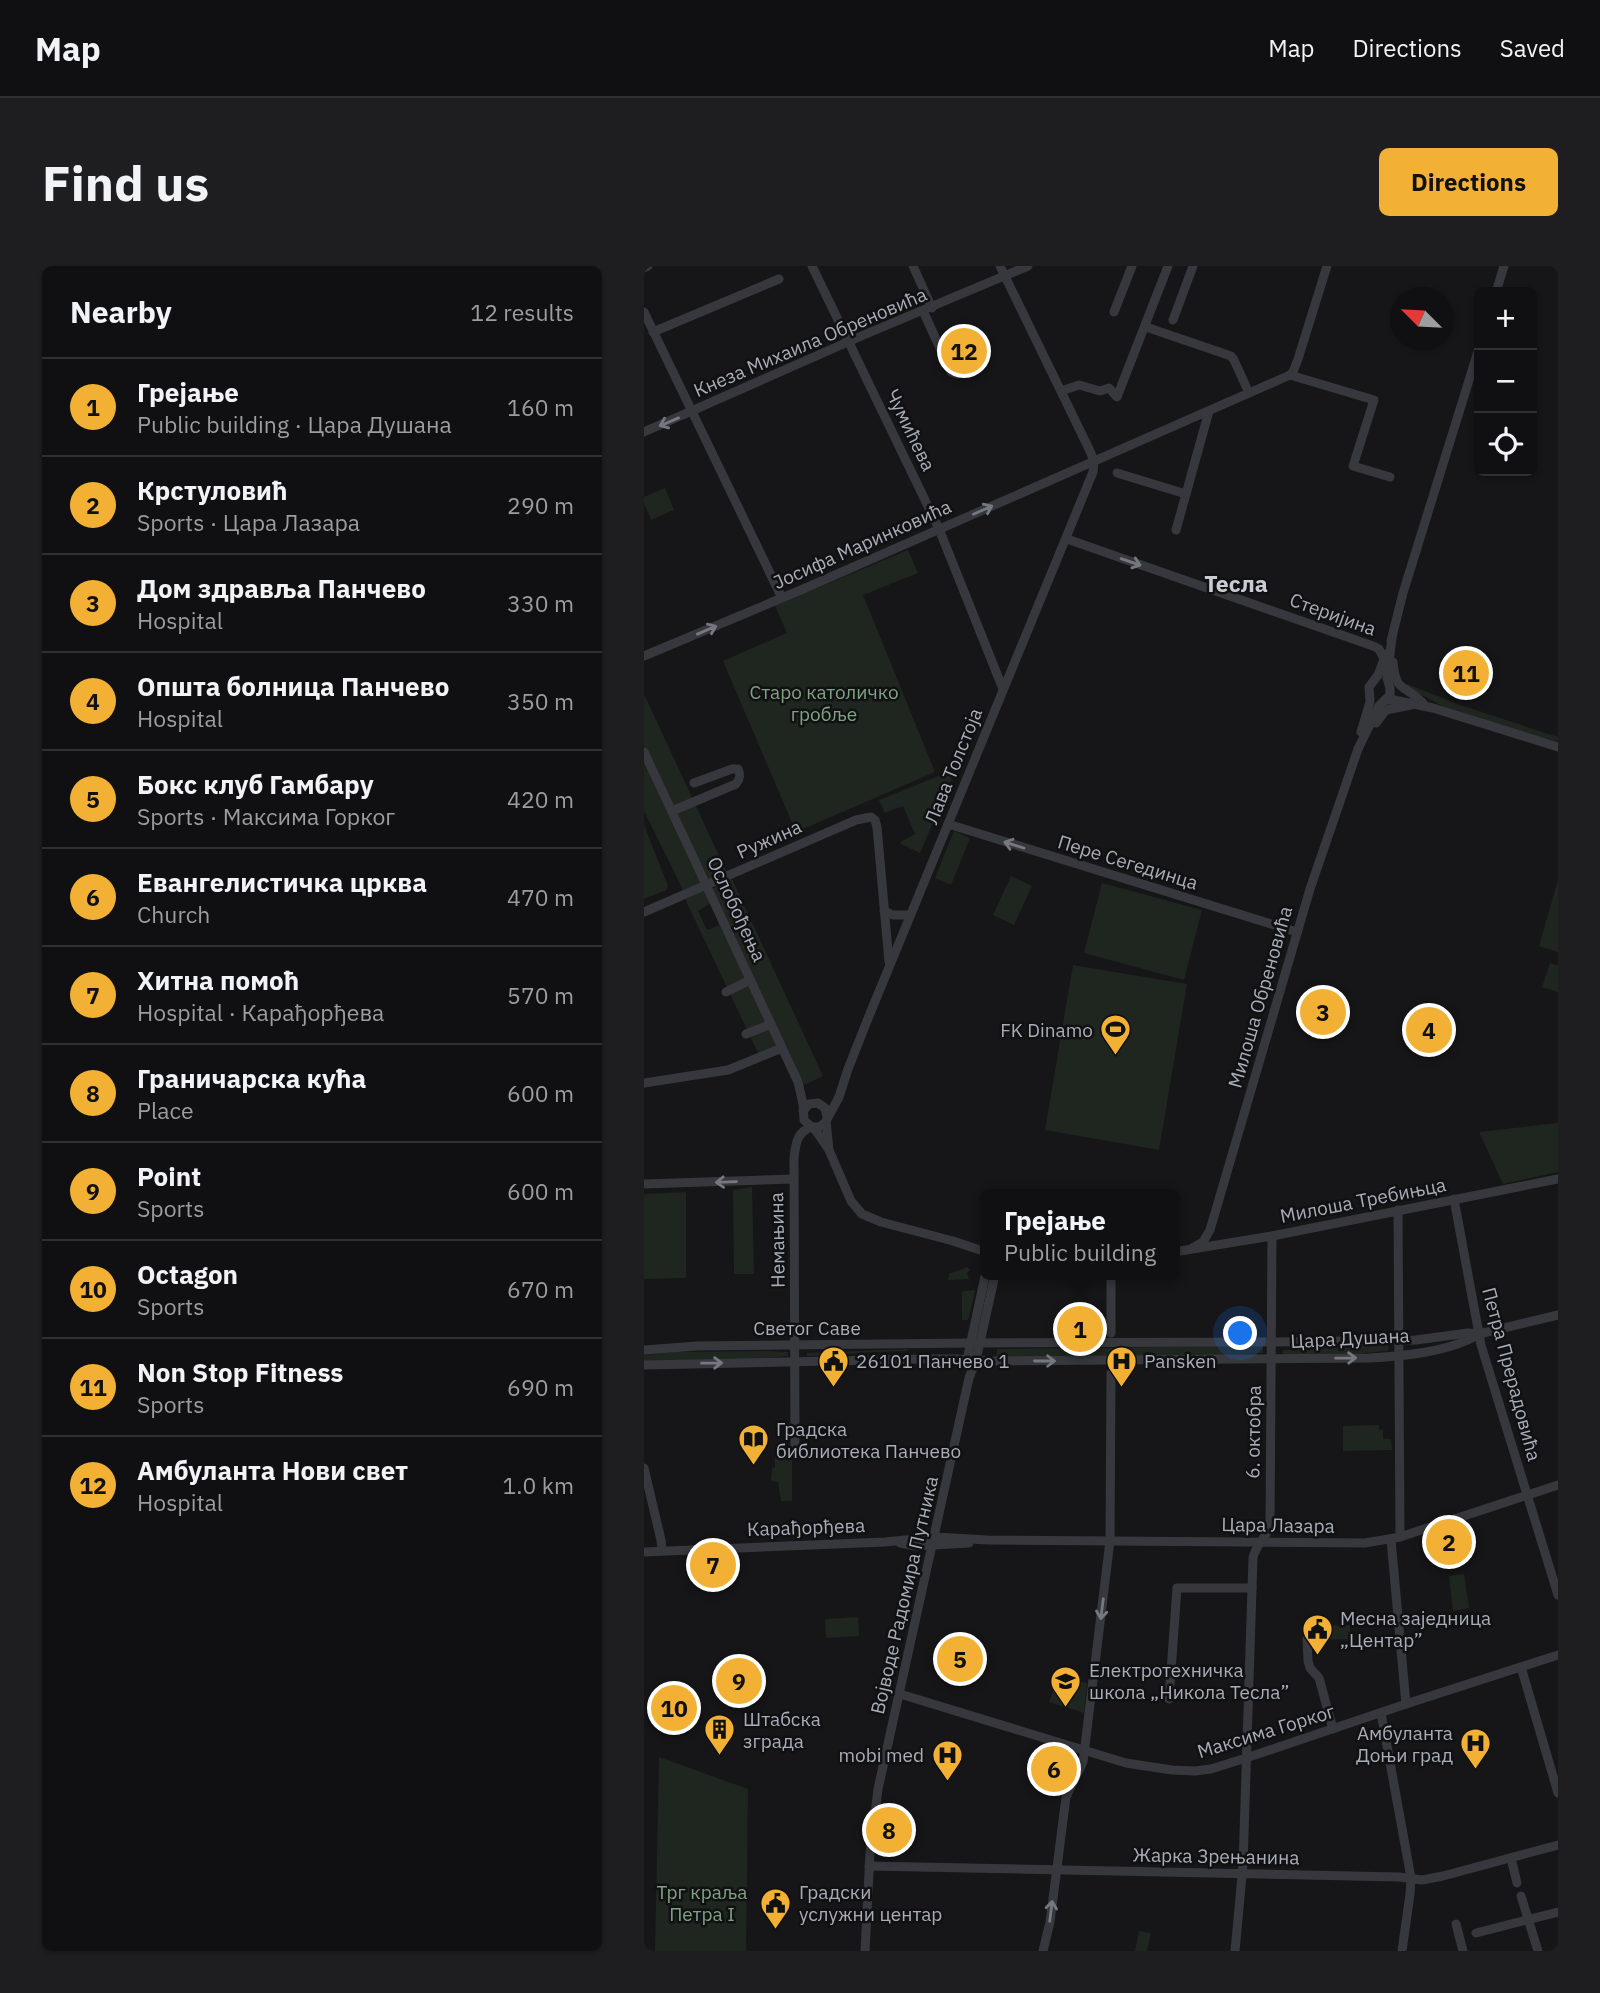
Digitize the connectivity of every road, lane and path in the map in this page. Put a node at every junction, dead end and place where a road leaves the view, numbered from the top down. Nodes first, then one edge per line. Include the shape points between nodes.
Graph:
1 (811, 266) edge
2 (913, 266) edge
3 (1000, 266) edge
4 (1028, 266) edge
5 (1132, 266) edge
6 (1168, 266) edge
7 (1193, 266) edge
8 (1327, 266) edge
9 (1504, 266) edge
10 (1005, 276) junction
11 (779, 278) dead end
12 (1498, 287) edge
13 (927, 309) junction
14 (644, 312) edge
15 (1114, 312) dead end
16 (1173, 320) dead end
17 (1146, 327) junction
18 (653, 332) junction
19 (849, 342) junction
20 (1478, 350) edge
21 (943, 354) dead end
22 (1290, 375) junction
23 (1061, 391) junction
24 (1249, 393) junction
25 (1209, 411) junction
26 (692, 412) junction
27 (644, 432) edge
28 (1094, 461) junction
29 (1117, 473) dead end
30 (1390, 477) dead end
31 (1186, 494) junction
32 (939, 529) junction
33 (1176, 530) dead end
34 (1066, 539) junction
35 (782, 598) junction
36 (1392, 638) junction
37 (1391, 651) junction
38 (644, 656) edge
39 (1384, 659) junction
40 (1373, 682) junction
41 (1389, 685) junction
42 (1003, 690) junction
43 (1370, 695) junction
44 (1384, 701) junction
45 (1418, 703) junction
46 (1364, 738) junction
47 (1558, 747) edge
48 (1358, 748) junction
49 (644, 752) edge
50 (694, 783) dead end
51 (672, 811) junction
52 (948, 824) junction
53 (707, 886) junction
54 (884, 911) junction
55 (644, 912) edge
56 (910, 915) junction
57 (1297, 932) junction
58 (890, 966) junction
59 (750, 980) junction
60 (726, 992) dead end
61 (771, 1024) junction
62 (746, 1034) dead end
63 (782, 1048) junction
64 (798, 1082) junction
65 (644, 1083) edge
66 (842, 1084) junction
67 (819, 1103) junction
68 (803, 1114) junction
69 (827, 1119) junction
70 (812, 1127) junction
71 (829, 1150) junction
72 (794, 1158) junction
73 (1558, 1179) edge
74 (794, 1180) junction
75 (644, 1184) edge
76 (1454, 1199) junction
77 (1398, 1210) junction
78 (1210, 1230) junction
79 (1272, 1236) junction
80 (1224, 1244) junction
81 (1191, 1249) junction
82 (980, 1250) edge
83 (1180, 1251) edge
84 (984, 1280) edge
85 (994, 1280) edge
86 (1111, 1280) edge
87 (1558, 1315) edge
88 (1111, 1333) dead end
89 (1479, 1334) junction
90 (1399, 1340) junction
91 (975, 1343) junction
92 (1272, 1343) junction
93 (796, 1345) junction
94 (644, 1350) edge
95 (1399, 1356) junction
96 (1272, 1359) junction
97 (972, 1360) junction
98 (794, 1362) junction
99 (644, 1365) edge
100 (1111, 1373) dead end
101 (795, 1447) dead end
102 (644, 1468) edge
103 (1558, 1485) edge
104 (1527, 1495) junction
105 (1396, 1538) junction
106 (934, 1541) junction
107 (1111, 1541) junction
108 (1261, 1542) junction
109 (662, 1550) junction
110 (644, 1552) edge
111 (1252, 1588) junction
112 (1558, 1595) edge
113 (1307, 1639) dead end
114 (1558, 1655) edge
115 (1521, 1667) junction
116 (900, 1694) junction
117 (1169, 1699) dead end
118 (1406, 1704) junction
119 (1381, 1713) junction
120 (1333, 1729) junction
121 (1085, 1750) junction
122 (1246, 1758) junction
123 (1558, 1793) edge
124 (1558, 1845) edge
125 (1511, 1858) junction
126 (869, 1866) junction
127 (1056, 1870) junction
128 (1242, 1874) junction
129 (1411, 1878) junction
130 (1517, 1883) dead end
131 (1521, 1896) dead end
132 (1558, 1912) edge
133 (1529, 1920) junction
134 (1456, 1924) dead end
135 (1476, 1933) dead end
136 (865, 1951) edge
137 (1043, 1951) edge
138 (1235, 1951) edge
139 (1402, 1951) edge
140 (1463, 1951) edge
141 (1538, 1951) edge

1 - 19 street, Чумићева
2 - 13 street
3 - 10 street
4 - 10 street, Кнеза Михаила Обреновића
5 - 15 street
6 - 17 street
7 - 16 street
8 - 22 street
9 - 12 street
10 - 13 street, Кнеза Михаила Обреновића
10 - 23 street
11 - 18 street
13 - 19 street, Кнеза Михаила Обреновића
13 - 21 street
14 - 18 street
17 - 23 street via 1117,397 1109,388 1100,391 1083,385
17 - 24 street via 1231,356
18 - 26 street
19 - 26 street, Кнеза Михаила Обреновића
19 - 32 street, Чумићева
20 - 36 street
22 - 24 street, Јосифа Маринковића
22 - 30 street via 1374,400 1353,466
23 - 28 street
24 - 25 street, Јосифа Маринковића
25 - 28 street, Јосифа Маринковића
25 - 31 street
26 -> 27 street, Кнеза Михаила Обреновића
26 - 35 street
32 -> 28 street, Јосифа Маринковића
28 - 34 street, Лава Толстоја
29 - 31 street
31 - 33 street
32 - 35 street, Јосифа Маринковића
32 - 42 street, Чумићева
34 -> 39 street, Стеријина via 1373,646
34 - 42 street, Лава Толстоја
38 -> 35 street, Јосифа Маринковића
36 - 37 street
36 - 39 street
37 - 41 street
37 - 45 street via 1397,683
39 - 40 street
40 - 41 street
40 - 43 street
41 - 44 street via 1390,695
41 - 45 street
42 - 52 street, Лава Толстоја
43 - 44 street via 1375,701
43 - 48 street
44 - 45 street
44 - 46 street
45 - 46 street via 1386,710
45 - 47 street
46 - 48 street
48 - 57 street, Милоша Обреновића
49 - 51 street, Ослобођења
50 - 51 street via 732,769 740,773 736,784
51 - 53 street, Ослобођења
52 - 56 street, Лава Толстоја
57 -> 52 street, Пере Сегединца
53 - 54 street, Ружина via 871,817 877,827
53 - 55 street, Ружина
53 - 59 street, Ослобођења
54 - 56 street
54 - 58 street
56 - 58 street, Лава Толстоја
57 - 78 street, Милоша Обреновића
58 - 66 street, Лава Толстоја
59 - 60 street
59 - 61 street, Ослобођења
61 - 62 street
61 - 63 street, Ослобођења
63 - 64 street, Ослобођења
63 - 65 street via 728,1070
64 - 67 street, Ослобођења
64 - 68 street, Ослобођења
66 - 67 street, Лава Толстоја via 834,1098
66 - 69 street, Лава Толстоја
67 - 68 street via 809,1104
67 - 69 street
68 - 70 street
68 - 72 street, Немањина via 792,1140
69 - 70 street
69 - 71 street
70 - 71 street
70 - 72 street via 798,1137
71 - 82 street via 851,1201 862,1214
72 - 74 street, Немањина
73 - 76 street, Милоша Требињца
74 -> 75 street
74 - 93 street, Немањина
76 - 77 street, Милоша Требињца
76 - 89 street, Петра Прерадовића
77 - 79 street, Милоша Требињца
77 - 90 street
78 - 80 street
78 - 81 street, Милоша Обреновића
79 - 80 street, Милоша Требињца
79 - 92 street, 6. октобра
80 - 81 street, Милоша Требињца
81 - 83 street, Милоша Требињца
84 - 91 street, Војводе Радомира Путника
85 - 91 street, Војводе Радомира Путника
86 - 88 street
87 - 89 street, Цара Душана
89 - 90 street, Цара Душана
89 - 95 street, Цара Душана
89 - 104 street, Петра Прерадовића
90 - 92 street, Цара Душана
90 - 95 street
91 - 92 street, Цара Душана
91 - 93 street, Светог Саве
91 - 97 street, Војводе Радомира Путника
92 - 96 street, 6. октобра
93 - 94 street, Светог Саве
93 - 98 street, Немањина
96 -> 95 street, Цара Душана
95 - 105 street
97 -> 96 street, Цара Душана
96 - 108 street, 6. октобра via 1270,1526
97 - 98 street, Светог Саве
97 - 106 street, Војводе Радомира Путника
99 -> 98 street, Светог Саве
98 - 101 street, Немањина
100 - 107 street
102 - 109 street
103 - 104 street, Цара Лазара
104 - 105 street, Цара Лазара
104 - 112 street, Петра Прерадовића
105 - 108 street, Цара Лазара
105 - 118 street
106 - 107 street, Цара Лазара
106 - 109 street, Карађорђева
106 - 116 street, Војводе Радомира Путника
107 - 108 street, Цара Лазара
107 -> 121 street
108 - 111 street, 6. октобра via 1254,1552
109 - 110 street, Карађорђева
111 - 117 street via 1177,1588
111 - 122 street, 6. октобра
113 - 120 street via 1307,1661 1319,1678
114 - 115 street, Максима Горког
115 - 118 street, Максима Горког
115 - 123 street
116 - 121 street, Максима Горког
116 - 126 street, Војводе Радомира Путника via 878,1789
118 - 119 street, Максима Горког
119 - 120 street, Максима Горког
119 - 129 street
120 - 122 street, Максима Горког
121 - 122 street, Максима Горког via 1185,1771
121 - 127 street via 1066,1797
122 - 128 street, 6. октобра
124 - 125 street, Жарка Зрењанина
125 - 129 street, Жарка Зрењанина via 1429,1879
125 - 130 street
126 - 127 street, Жарка Зрењанина
126 - 136 street, Војводе Радомира Путника
127 - 128 street, Жарка Зрењанина
137 -> 127 street
128 - 129 street, Жарка Зрењанина
128 - 138 street, 6. октобра
129 - 139 street
131 - 133 street
132 - 133 street
133 - 135 street
133 - 141 street
134 - 140 street

